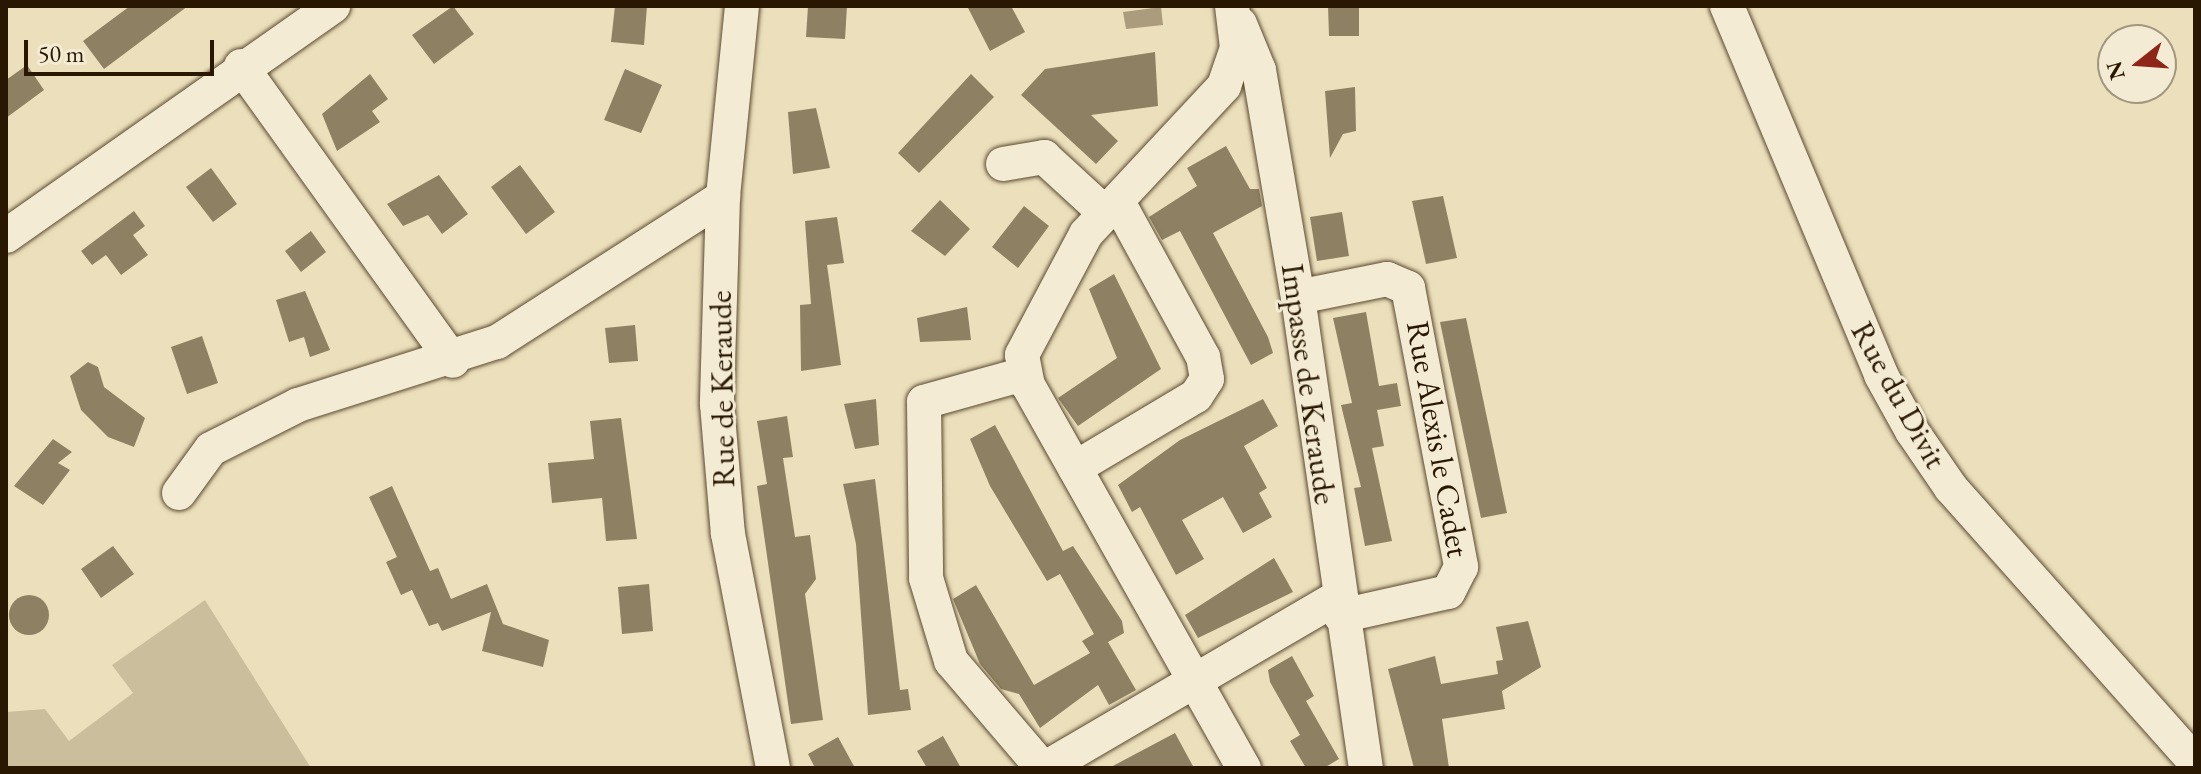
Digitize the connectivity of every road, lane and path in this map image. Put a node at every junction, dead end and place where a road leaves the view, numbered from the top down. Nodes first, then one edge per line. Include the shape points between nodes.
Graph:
1 (333, 6) edge
2 (742, 6) edge
3 (1232, 6) edge
4 (1727, 6) edge
5 (241, 66) junction
6 (1003, 164) dead end
7 (723, 197) junction
8 (1112, 208) junction
9 (6, 236) edge
10 (1298, 297) junction
11 (453, 361) junction
12 (1024, 374) junction
13 (1075, 468) junction
14 (179, 493) dead end
15 (1339, 606) junction
16 (1195, 682) junction
17 (2195, 762) edge
18 (773, 768) edge
19 (1244, 768) edge
20 (1366, 768) edge

1 - 5 street
2 - 7 street, Rue de Keraude
3 - 8 street via 1237,48 1224,86
3 - 10 street, Impasse de Keraude via 1259,70
4 - 17 street, Rue du Divit via 1881,375 1912,431 1951,488
5 - 9 street
5 - 11 street
6 - 8 street via 1044,157
7 - 11 street via 497,342
7 - 18 street, Rue de Keraude via 717,404 728,534
8 - 12 street via 1086,234 1027,334
8 - 13 street via 1203,357 1207,379 1196,396
10 - 15 street, Impasse de Keraude
10 - 15 street, Rue Alexis le Cadet via 1387,279 1408,288 1461,567 1448,592
11 - 14 street via 298,405 211,449
12 - 13 street
12 - 16 street via 936,393 921,408 926,578 945,652 1015,742 1049,766
13 - 16 street
15 - 16 street
15 - 20 street, Impasse de Keraude
16 - 19 street

